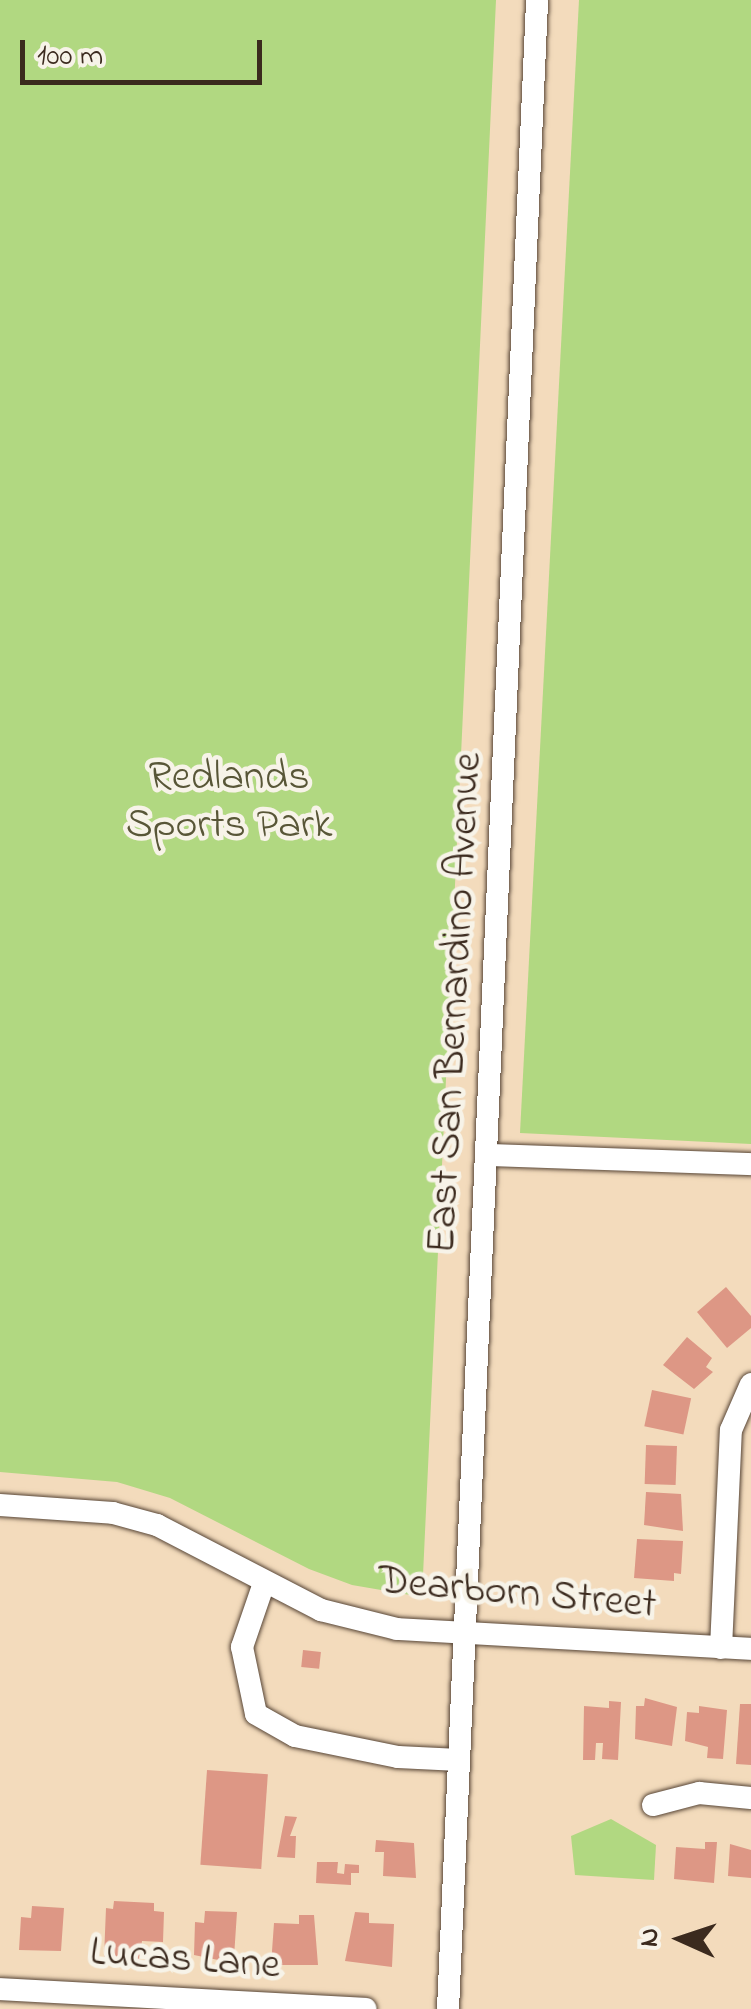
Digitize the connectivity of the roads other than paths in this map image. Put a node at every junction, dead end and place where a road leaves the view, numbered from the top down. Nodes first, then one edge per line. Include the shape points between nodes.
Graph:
1 (537, 0) edge
2 (486, 1155) junction
3 (751, 1164) edge
4 (751, 1384) edge
5 (0, 1505) edge
6 (264, 1583) junction
7 (464, 1632) junction
8 (720, 1648) junction
9 (751, 1649) edge
10 (459, 1760) junction
11 (751, 1798) edge
12 (653, 1805) dead end
13 (0, 1988) edge
14 (365, 2009) edge
15 (448, 2009) edge

1 - 2 street, East San Bernardino Avenue
2 - 3 street
2 - 7 street, East San Bernardino Avenue
4 - 8 street via 731,1430
5 - 6 street, Dearborn Street via 114,1513 157,1525
6 - 7 street, Dearborn Street via 322,1610 397,1629
6 - 10 street via 242,1647 256,1714 295,1736 398,1757
7 - 8 street, Dearborn Street
7 - 10 street, East San Bernardino Avenue
8 - 9 street, Dearborn Street
10 - 15 street, East San Bernardino Avenue
11 - 12 street via 700,1793
13 - 14 street, Lucas Lane

